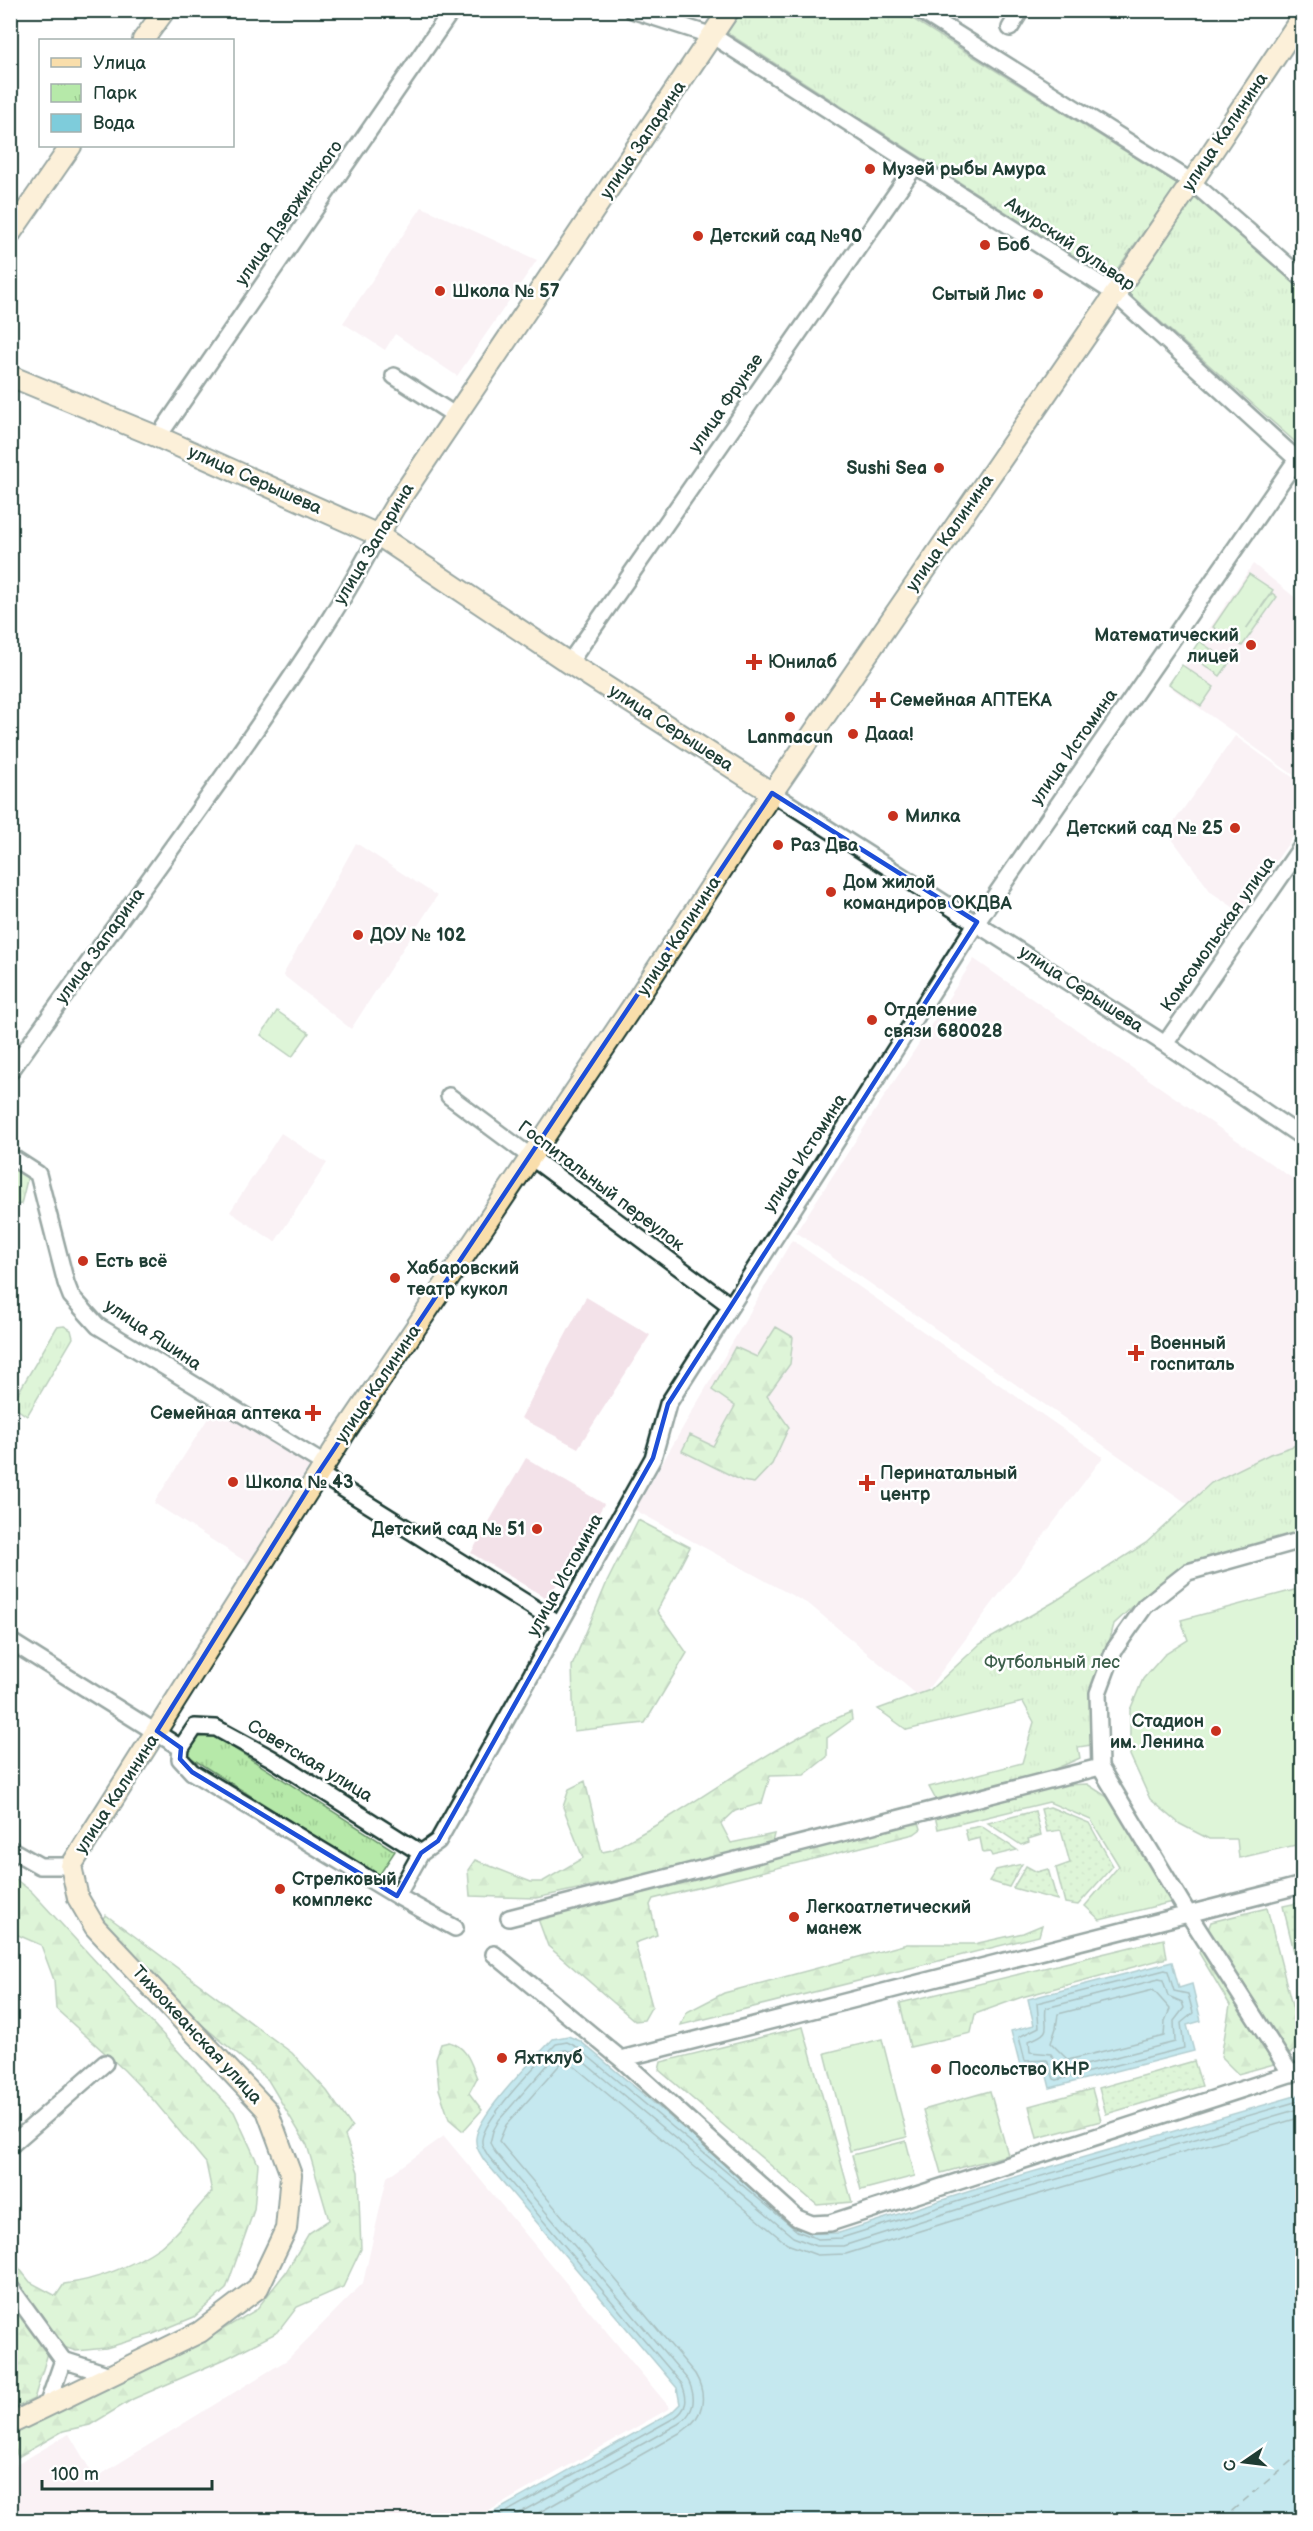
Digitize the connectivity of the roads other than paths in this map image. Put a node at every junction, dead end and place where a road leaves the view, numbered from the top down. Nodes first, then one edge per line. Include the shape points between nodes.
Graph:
1 (165, 10) edge
2 (452, 10) edge
3 (632, 10) edge
4 (729, 10) edge
5 (920, 10) edge
6 (1022, 10) edge
7 (1302, 16) edge
8 (1010, 28) dead end
9 (713, 36) junction
10 (145, 39) edge
11 (71, 147) edge
12 (915, 166) junction
13 (1192, 182) junction
14 (10, 234) edge
15 (1302, 278) edge
16 (1114, 293) junction
17 (10, 376) edge
18 (394, 376) dead end
19 (456, 416) junction
20 (158, 437) junction
21 (1300, 461) edge
22 (378, 535) junction
23 (569, 663) junction
24 (772, 793) junction
25 (1302, 846) edge
26 (977, 922) junction
27 (1165, 1044) junction
28 (10, 1072) edge
29 (449, 1096) dead end
30 (1302, 1137) edge
31 (10, 1156) edge
32 (529, 1157) junction
33 (731, 1306) junction
34 (321, 1469) junction
35 (1302, 1540) edge
36 (560, 1624) junction
37 (10, 1641) edge
38 (157, 1731) junction
39 (181, 1748) junction
40 (1100, 1767) junction
41 (10, 1849) edge
42 (421, 1853) junction
43 (71, 1866) junction
44 (1302, 1885) edge
45 (397, 1896) junction
46 (1190, 1915) junction
47 (509, 1918) dead end
48 (455, 1928) dead end
49 (494, 1954) dead end
50 (621, 2058) junction
51 (105, 2063) dead end
52 (1297, 2072) edge
53 (10, 2146) edge
54 (10, 2287) edge
55 (63, 2360) junction
56 (110, 2376) junction
57 (47, 2406) junction
58 (10, 2424) edge

1 - 10 main road
2 - 20 street, улица Дзержинского
3 - 9 street, Амурский бульвар
4 - 9 main road, улица Запарина
5 - 13 street
6 - 8 street
7 - 13 main road, улица Калинина
9 - 12 street, Амурский бульвар
9 - 19 main road, улица Запарина
11 - 14 main road
12 - 16 street, Амурский бульвар
12 - 23 street, улица Фрунзе
13 - 15 street
13 - 16 main road, улица Калинина
16 - 21 street, Амурский бульвар
16 - 24 main road, улица Калинина
17 - 20 main road, улица Серышева
18 - 19 street
19 - 22 main road, улица Запарина
20 - 22 main road, улица Серышева
21 - 26 street, улица Истомина
22 - 23 main road, улица Серышева
22 - 28 street, улица Запарина via 304,658 239,754
23 - 24 main road, улица Серышева
24 - 26 street, улица Серышева
24 - 32 main road, улица Калинина
25 - 27 street, Комсомольская улица
26 - 27 street, улица Серышева
26 - 33 street, улица Истомина
27 - 30 street, улица Серышева
29 - 32 street, Госпитальный переулок
31 - 34 street, улица Яшина via 38,1174 71,1296 98,1326
32 - 33 street, Госпитальный переулок
32 - 34 main road, улица Калинина
33 - 36 street, улица Истомина via 668,1404 653,1458
34 - 36 street, улица Яшина
34 - 38 main road, улица Калинина
35 - 40 street via 1188,1572 1145,1606 1114,1650 1098,1693
36 - 42 street, улица Истомина via 438,1840
37 - 38 street
38 - 39 street
38 - 43 main road, улица Калинина
39 - 42 street, Советская улица via 195,1727 216,1728 271,1758
39 - 45 street via 180,1759 192,1772
40 - 46 street
40 - 47 street
41 - 43 street via 40,1866
42 - 45 street, улица Истомина
43 - 56 main road, Тихоокеанская улица via 78,1898 95,1927 267,2110 291,2175 286,2229 258,2288 200,2332
44 - 46 street
45 - 48 street
46 - 50 street
46 - 52 street
49 - 50 street
50 - 52 street via 797,2218 812,2224 830,2223
51 - 53 street
54 - 55 street
55 - 56 street
55 - 57 street
56 - 57 main road, Тихоокеанская улица
57 - 58 main road, Тихоокеанская улица

